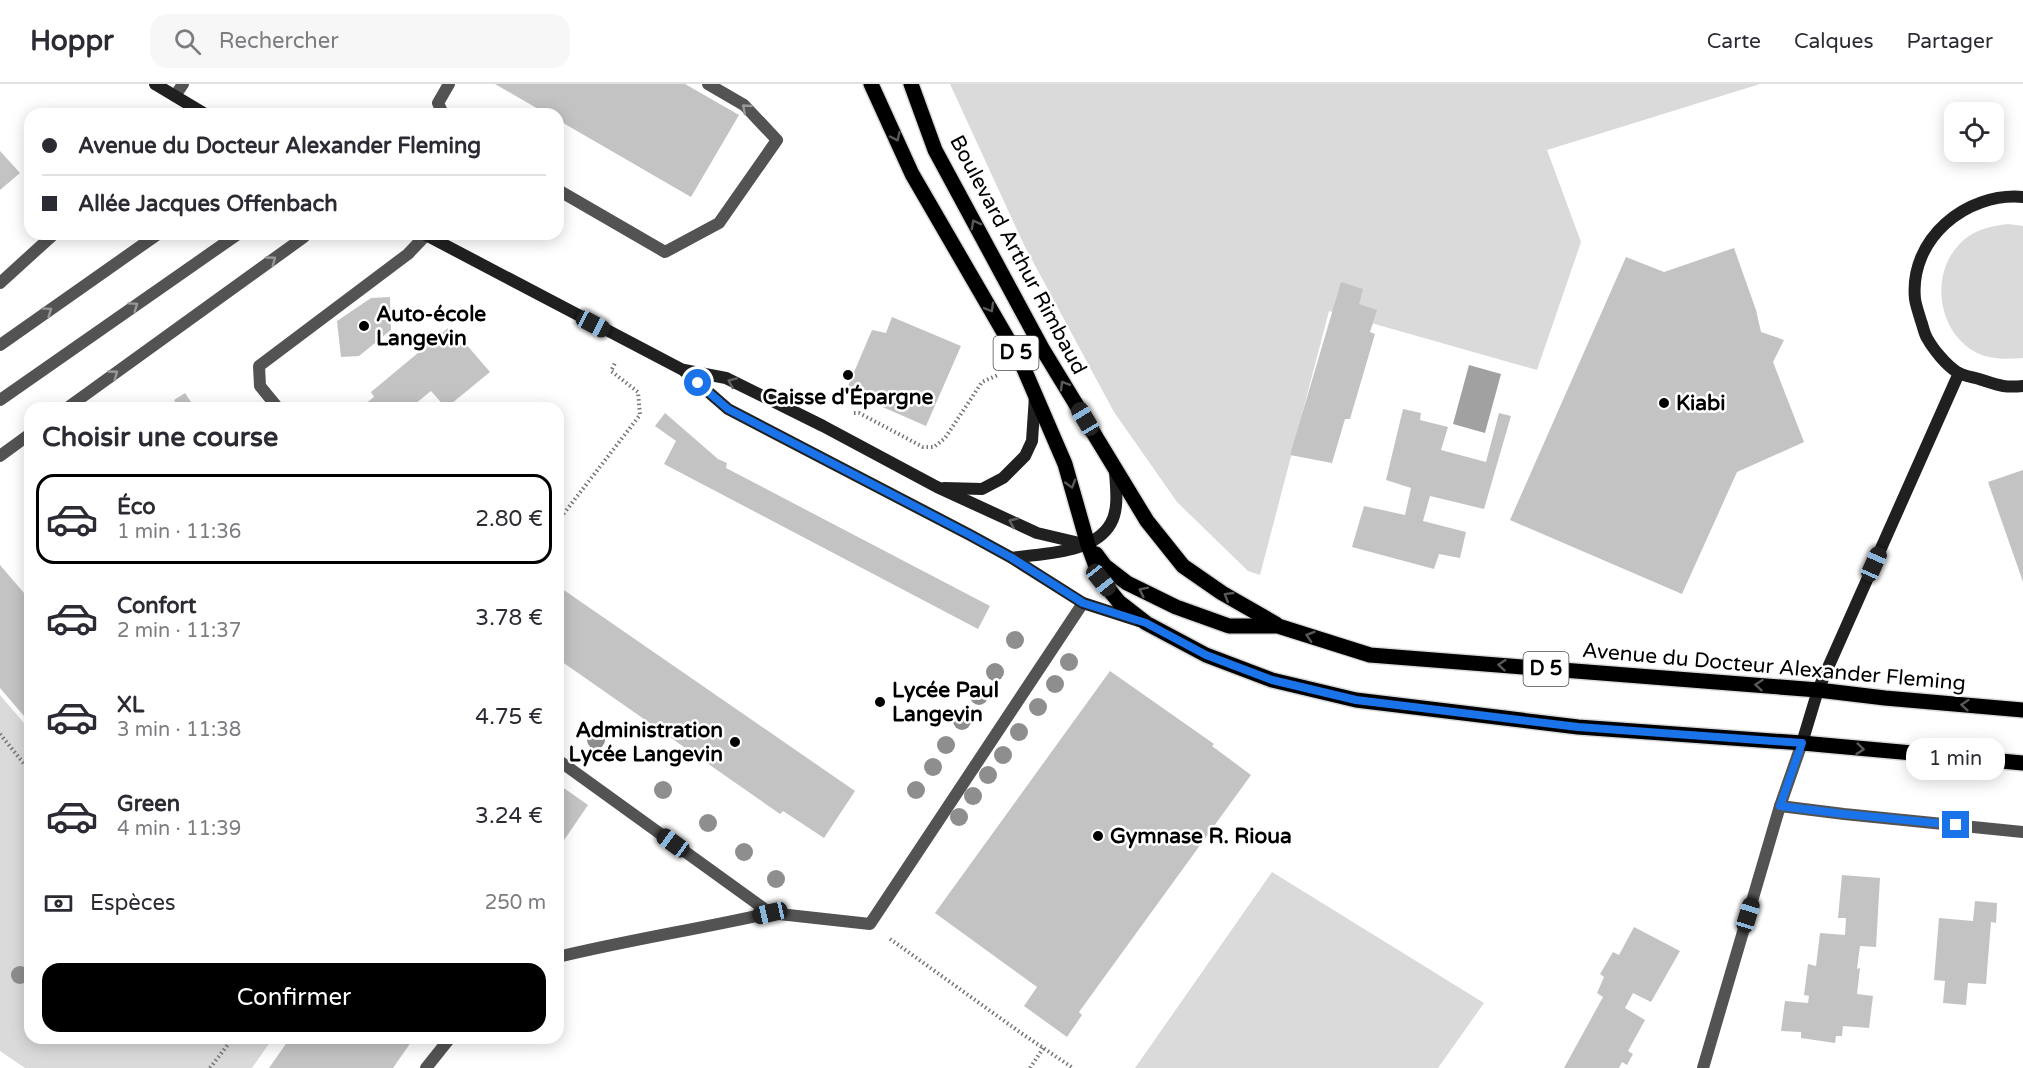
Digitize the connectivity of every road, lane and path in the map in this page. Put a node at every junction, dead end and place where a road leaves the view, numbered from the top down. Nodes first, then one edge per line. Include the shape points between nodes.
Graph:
1 (155, 84) edge
2 (183, 84) edge
3 (449, 84) edge
4 (708, 84) edge
5 (871, 84) edge
6 (911, 84) edge
7 (175, 96) junction
8 (186, 108) edge
9 (440, 108) edge
10 (564, 193) edge
11 (2023, 197) edge
12 (47, 240) edge
13 (149, 240) edge
14 (229, 240) edge
15 (297, 240) edge
16 (421, 240) edge
17 (434, 240) edge
18 (0, 283) edge
19 (626, 341) junction
20 (0, 345) edge
21 (683, 370) junction
22 (1959, 373) junction
23 (998, 375) dead end
24 (2023, 386) edge
25 (1035, 396) junction
26 (0, 400) edge
27 (75, 402) edge
28 (273, 402) edge
29 (823, 426) junction
30 (24, 438) edge
31 (0, 456) edge
32 (1116, 472) junction
33 (937, 487) junction
34 (564, 513) edge
35 (1088, 545) junction
36 (1012, 558) junction
37 (1083, 603) junction
38 (1146, 623) junction
39 (1278, 626) junction
40 (1818, 690) junction
41 (2023, 710) edge
42 (0, 734) edge
43 (1802, 743) junction
44 (2023, 763) edge
45 (24, 764) edge
46 (564, 764) edge
47 (1780, 806) junction
48 (2023, 832) edge
49 (770, 913) junction
50 (564, 956) edge
51 (915, 957) dead end
52 (228, 1044) edge
53 (445, 1044) edge
54 (1044, 1047) junction
55 (210, 1068) edge
56 (426, 1068) edge
57 (1029, 1068) edge
58 (1073, 1068) edge
59 (1703, 1068) edge

1 - 7 main road
2 - 7 street
3 - 9 street via 438,103
10 -> 4 street via 665,252 719,223 777,140 744,105
5 -> 25 main road, D 5 via 912,174 1021,362
32 -> 6 main road, Boulevard Arthur Rimbaud / D 5 via 1043,350 935,150
7 - 8 main road
11 - 22 main road via 1975,203 1950,218 1929,243 1917,270 1915,299 1926,338
12 - 18 street
20 -> 13 street
26 -> 14 street
27 -> 15 street
16 - 28 street via 408,254 259,366 260,386
17 - 19 main road
19 - 21 main road
19 - 34 path via 611,371 638,392 640,415
29 -> 21 main road via 726,378
21 - 36 main road via 728,409
22 - 24 main road via 2005,388
22 - 40 main road
23 - 29 path via 982,382 945,438 934,447 923,447 859,413 839,412
25 - 33 main road via 1032,441 1003,478 982,489
25 -> 35 main road, D 5 via 1065,464
29 - 33 main road
30 - 31 street
32 - 35 main road via 1112,522
39 -> 32 main road, Boulevard Arthur Rimbaud / D 5 via 1183,566 1147,521
35 -> 33 main road via 1037,533
35 - 36 main road
35 - 38 main road, D 5 via 1101,580 1119,602
39 -> 35 main road, Avenue du Docteur Alexander Fleming / D 5 via 1229,626 1176,607 1127,583 1105,566
36 - 37 main road
37 - 38 main road
37 - 49 street via 870,924
38 - 43 main road, D 5 via 1206,655 1272,680 1356,700 1578,727
40 -> 39 main road, Avenue du Docteur Alexander Fleming / D 5 via 1370,655
41 -> 40 main road, Avenue du Docteur Alexander Fleming / D 5
40 - 43 main road
42 - 45 path
43 -> 44 main road, D 5
43 - 47 street
46 - 49 street
47 - 48 street
47 - 59 street
49 - 50 street
51 - 54 path
52 - 55 path
53 - 56 street
54 - 57 path
54 - 58 path

